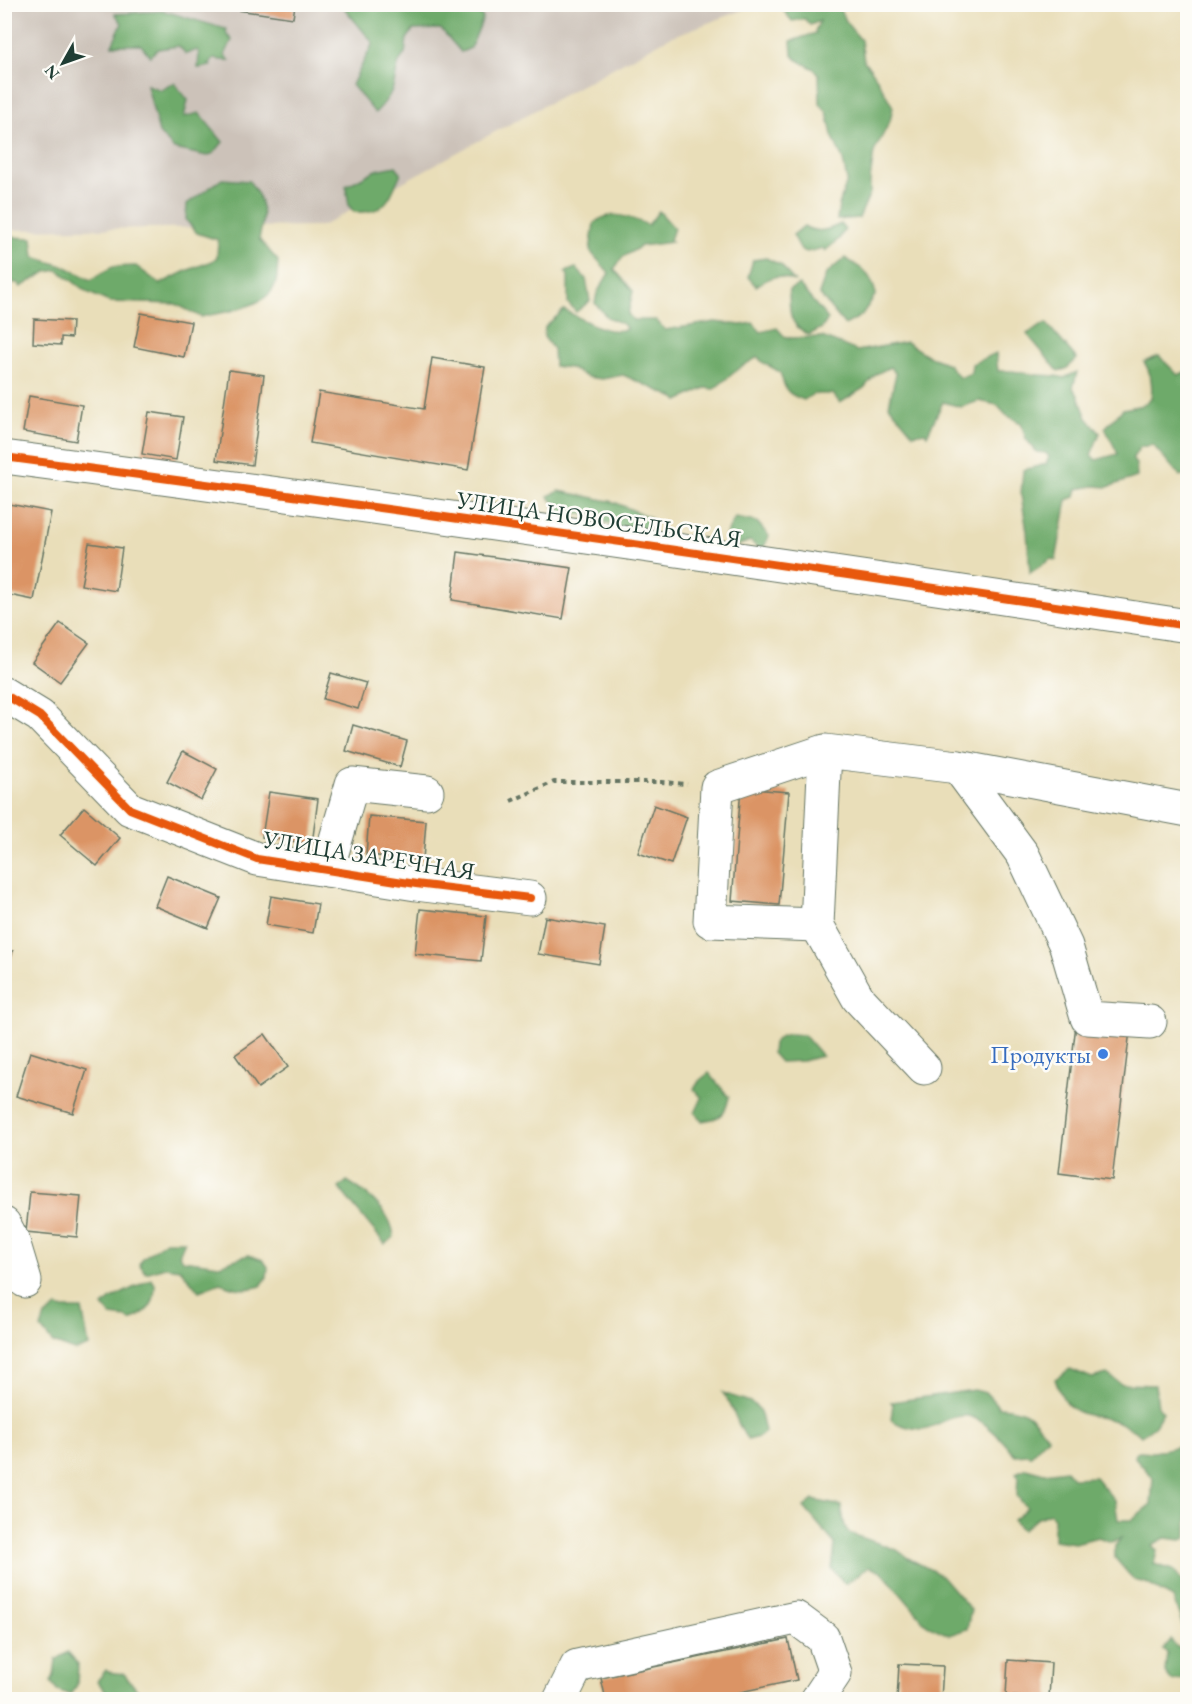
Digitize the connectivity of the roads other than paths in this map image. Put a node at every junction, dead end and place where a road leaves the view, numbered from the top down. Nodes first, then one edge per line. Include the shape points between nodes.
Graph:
1 (4, 458) edge
2 (1188, 626) edge
3 (4, 694) edge
4 (825, 752) junction
5 (958, 767) junction
6 (427, 792) dead end
7 (1188, 810) edge
8 (327, 870) junction
9 (530, 898) dead end
10 (817, 925) junction
11 (1150, 1022) dead end
12 (924, 1068) dead end
13 (4, 1224) edge
14 (25, 1281) dead end
15 (560, 1700) edge
16 (817, 1700) edge

1 - 2 street, УЛИЦА НОВОСЕЛЬСКАЯ via 841,573
3 - 8 street, УЛИЦА ЗАРЕЧНАЯ via 40,716 130,809 257,859
4 - 5 street
4 - 10 street
4 - 10 street via 717,787 710,921
5 - 7 street
5 - 11 street via 1023,855 1066,946 1087,1018
6 - 8 street via 352,784
8 - 9 street, УЛИЦА ЗАРЕЧНАЯ
10 - 12 street via 858,998
13 - 14 street
15 - 16 street via 577,1666 795,1618 823,1638 835,1673

